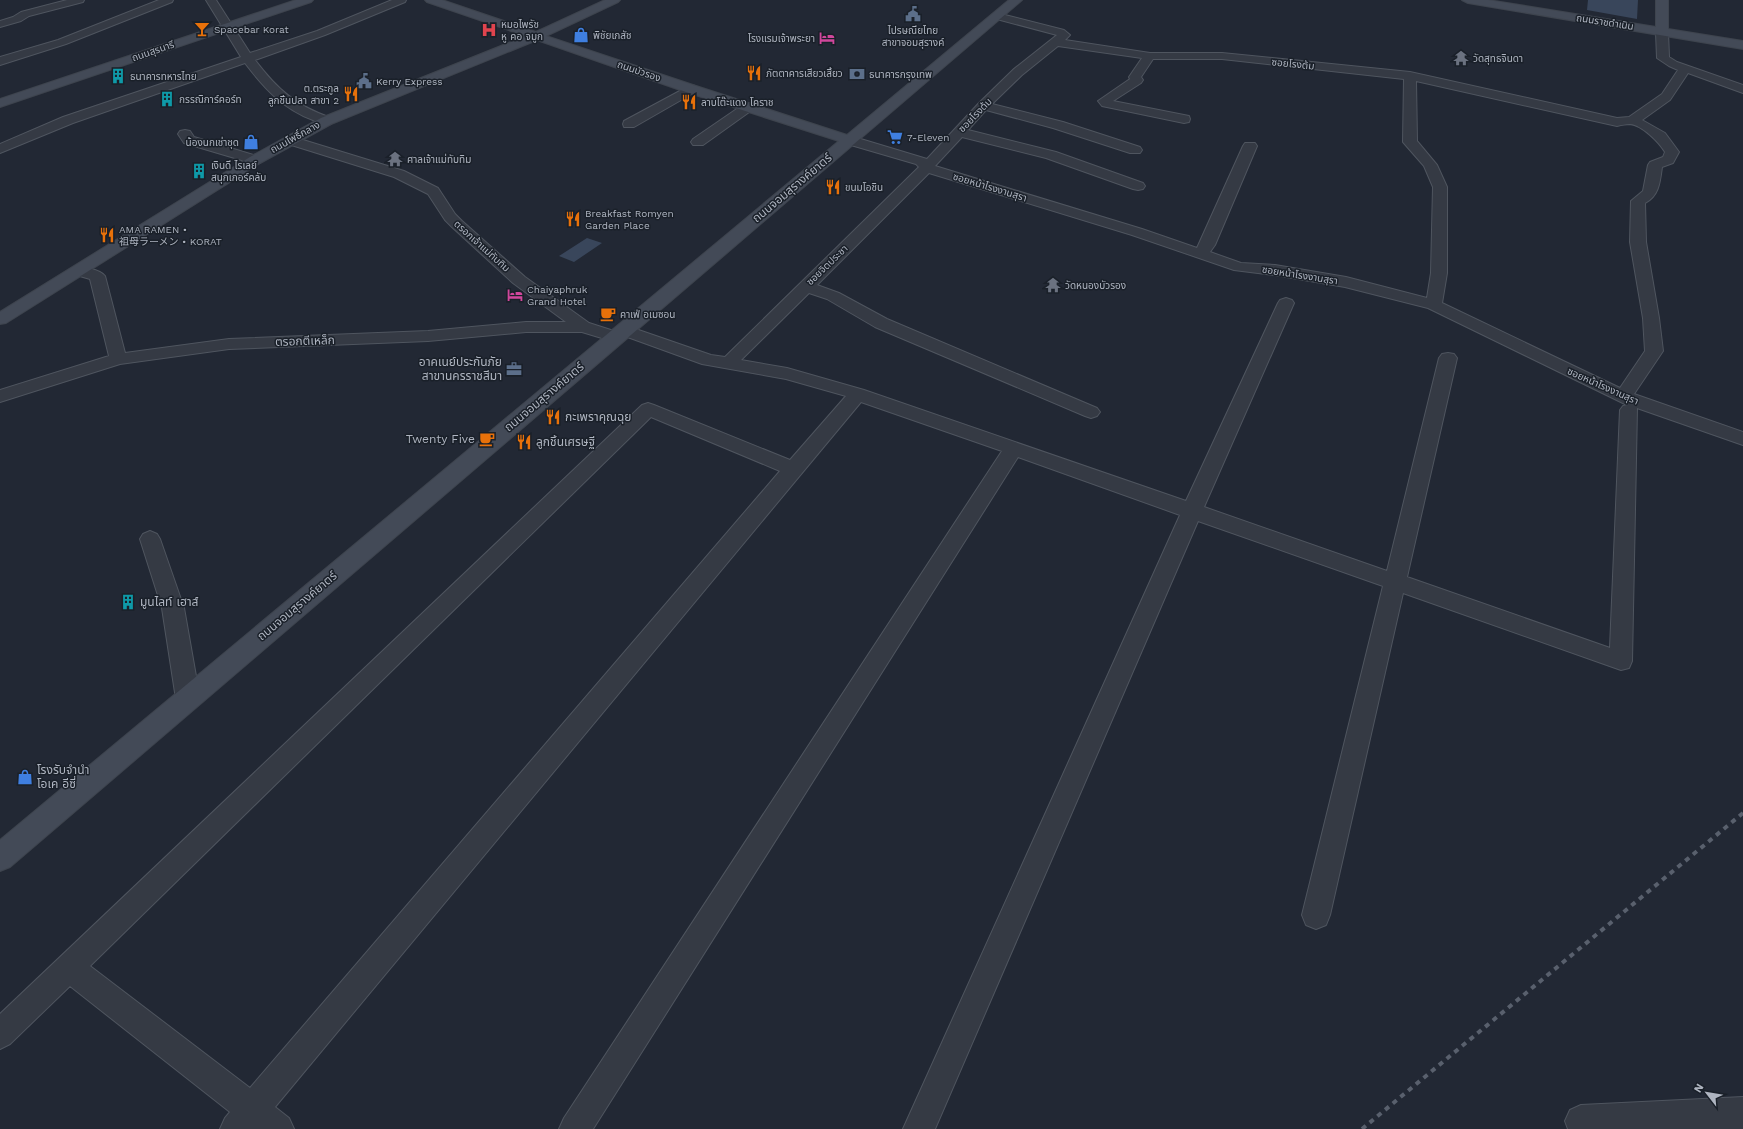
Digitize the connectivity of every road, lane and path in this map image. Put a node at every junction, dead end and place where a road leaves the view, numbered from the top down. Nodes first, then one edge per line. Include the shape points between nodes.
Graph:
1 (79, 0) edge
2 (168, 0) edge
3 (211, 0) edge
4 (307, 0) edge
5 (401, 0) edge
6 (430, 0) edge
7 (614, 0) edge
8 (1016, 0) edge
9 (1468, 0) edge
10 (1662, 0) edge
11 (1527, 5) edge
12 (997, 16) junction
13 (0, 24) edge
14 (227, 27) junction
15 (1662, 32) junction
16 (537, 37) junction
17 (1056, 42) junction
18 (1743, 45) edge
19 (1150, 56) junction
20 (248, 58) junction
21 (0, 61) edge
22 (1685, 68) junction
23 (1410, 76) junction
24 (691, 89) junction
25 (1743, 89) edge
26 (0, 103) edge
27 (983, 106) junction
28 (748, 107) junction
29 (1184, 119) dead end
30 (1633, 120) junction
31 (326, 121) junction
32 (629, 124) dead end
33 (959, 132) junction
34 (185, 134) dead end
35 (290, 140) junction
36 (849, 140) junction
37 (698, 142) dead end
38 (1250, 146) dead end
39 (0, 149) edge
40 (1135, 150) dead end
41 (255, 160) junction
42 (926, 168) junction
43 (1138, 186) dead end
44 (1200, 254) junction
45 (79, 271) junction
46 (805, 286) junction
47 (1286, 303) dead end
48 (1434, 305) junction
49 (0, 319) edge
50 (584, 327) junction
51 (620, 333) junction
52 (1448, 358) dead end
53 (118, 359) junction
54 (729, 363) junction
55 (858, 394) junction
56 (0, 396) edge
57 (1626, 403) junction
58 (1092, 412) dead end
59 (1743, 439) edge
60 (1014, 449) junction
61 (793, 468) junction
62 (1192, 511) junction
63 (150, 539) dead end
64 (1394, 581) junction
65 (188, 699) junction
66 (0, 858) edge
67 (1316, 915) dead end
68 (69, 968) junction
69 (0, 1034) edge
70 (1743, 1113) edge
71 (244, 1119) edge
72 (278, 1129) edge
73 (575, 1129) edge
74 (919, 1129) edge
75 (1584, 1129) edge

1 - 13 street via 25,14
2 - 21 street via 62,42
3 - 14 street
4 - 14 main road, ถนนสุรนารี
5 - 20 street via 321,33
6 - 16 main road, ถนนบัวรอง
7 - 16 main road, ถนนโพธิ์กลาง
8 - 12 main road, ถนนจอมสุรางค์ยาตร์
9 - 11 main road, ถนนราชดำเนิน
10 - 15 main road
11 - 15 main road, ถนนราชดำเนิน
12 - 17 street via 1060,32 1064,35
12 - 36 main road, ถนนจอมสุรางค์ยาตร์
14 - 20 street
14 - 26 main road, ถนนสุรนารี
15 - 18 main road, ถนนราชดำเนิน
15 - 22 street via 1664,58
16 - 24 main road, ถนนบัวรอง
16 - 31 main road, ถนนโพธิ์กลาง
17 - 19 street, ซอยโรงต้ม
17 - 27 street, ซอยโรงต้ม via 1018,72
19 - 23 street, ซอยโรงต้ม via 1222,56
19 - 29 street via 1135,77 1137,80 1104,101
20 - 31 street via 289,104
20 - 39 street via 68,120
22 - 25 street
22 - 30 street via 1666,97
23 - 30 street, ซอยโรงต้ม via 1617,122
23 - 48 street via 1410,142 1430,165 1440,187 1439,273
24 - 28 main road, ถนนบัวรอง
24 - 32 street
27 - 33 street, ซอยโรงต้ม
27 - 40 street via 1058,125
28 - 36 main road, ถนนบัวรอง
28 - 37 street
30 - 57 street via 1665,139 1672,152 1668,160 1654,166 1652,188 1646,197 1638,201 1638,242 1654,352
31 - 35 main road, ถนนโพธิ์กลาง
33 - 42 street, ซอยโรงต้ม
33 - 43 street via 1051,155
34 - 41 street via 189,140
35 - 41 main road, ถนนโพธิ์กลาง
35 - 50 street, ตรอกเจ้าแม่ทับทิม via 399,174 433,191 450,217 519,280
36 - 42 street, ซอยหน้าโรงงานสุรา via 921,161
36 - 51 main road, ถนนจอมสุรางค์ยาตร์
38 - 44 street via 1207,246
41 - 45 main road, ถนนโพธิ์กลาง
42 - 44 street, ซอยหน้าโรงงานสุรา via 1137,232
42 - 46 street, ซอยจิตประชา
44 - 48 street, ซอยหน้าโรงงานสุรา via 1239,267 1275,270 1346,282
45 - 49 main road, ถนนโพธิ์กลาง
45 - 53 street via 97,276
46 - 54 street, ซอยจิตประชา
46 - 58 street via 833,296 881,323
47 - 62 street
48 - 57 street, ซอยหน้าโรงงานสุรา
50 - 51 street, ตรอกตีเหล็ก via 599,333
50 - 53 street, ตรอกตีเหล็ก via 526,327 428,336 229,344
51 - 54 street, ตรอกตีเหล็ก via 708,360
51 - 65 main road, ถนนจอมสุรางค์ยาตร์
52 - 64 street
53 - 56 street, ตรอกตีเหล็ก
54 - 55 street, ตรอกตีเหล็ก via 787,374
55 - 60 street, ตรอกตีเหล็ก
55 - 61 street
57 - 59 street, ซอยหน้าโรงงานสุรา
57 - 64 street, ตรอกตีเหล็ก via 1621,661
60 - 62 street, ตรอกตีเหล็ก
60 - 73 street
61 - 68 street via 648,409
61 - 71 street
62 - 64 street, ตรอกตีเหล็ก
62 - 74 street
63 - 65 street via 173,608
64 - 67 street
65 - 66 main road, ถนนจอมสุรางค์ยาตร์
68 - 69 street
68 - 71 street
70 - 75 street via 1581,1121
71 - 72 street

